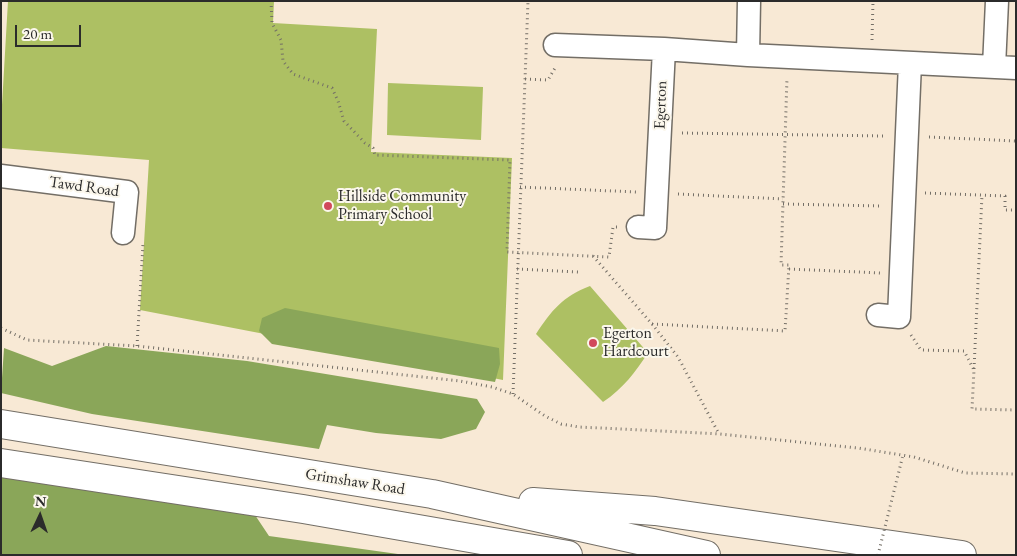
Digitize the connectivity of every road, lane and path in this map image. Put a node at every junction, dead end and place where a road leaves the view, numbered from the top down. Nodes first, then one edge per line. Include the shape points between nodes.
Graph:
1 (272, 1) edge
2 (528, 1) edge
3 (749, 1) edge
4 (873, 1) edge
5 (997, 1) edge
6 (562, 45) joint
7 (664, 49) junction
8 (748, 55) junction
9 (788, 57) junction
10 (871, 61) junction
11 (910, 63) junction
12 (1005, 67) edge
13 (525, 79) junction
14 (660, 132) junction
15 (786, 134) junction
16 (907, 136) junction
17 (1016, 141) edge
18 (1, 176) edge
19 (982, 195) junction
20 (904, 200) junction
21 (783, 204) junction
22 (1016, 210) edge
23 (638, 227) joint
24 (123, 233) joint
25 (517, 253) junction
26 (593, 256) junction
27 (516, 269) junction
28 (789, 269) junction
29 (578, 272) dead end
30 (900, 274) junction
31 (888, 316) joint
32 (652, 324) junction
33 (1, 328) edge
34 (137, 346) junction
35 (974, 370) junction
36 (513, 394) junction
37 (1016, 410) edge
38 (1, 424) edge
39 (720, 434) junction
40 (903, 455) junction
41 (1, 463) edge
42 (1016, 474) edge
43 (432, 494) junction
44 (422, 529) junction
45 (505, 555) edge
46 (568, 555) edge
47 (706, 555) edge
48 (878, 555) edge
49 (962, 555) edge

1 - 25 path via 272,23 280,40 283,61 292,74 332,88 344,121 373,148 375,155 510,160 507,252
2 - 13 path
3 - 8 street
4 - 10 path
5 - 12 street
6 - 7 street
6 - 13 path via 548,80
7 - 8 street
7 - 14 street, Egerton
8 - 9 street
9 - 10 street
9 - 15 path
10 - 11 street
11 - 12 street
11 - 16 street
13 - 25 path
14 - 15 path
14 - 23 street, Egerton via 655,228
15 - 16 path
15 - 21 path
16 - 17 path
16 - 20 street
18 - 24 street, Tawd Road via 127,192
19 - 20 path
19 - 22 path via 1005,196 1005,210
19 - 35 path
20 - 21 path
20 - 30 street
21 - 28 path via 781,265 789,265
23 - 26 path via 613,227 608,257
24 - 34 path via 143,234
25 - 26 path
25 - 27 path
26 - 32 path
27 - 29 path
27 - 36 path
28 - 30 path
28 - 32 path via 785,331
30 - 31 street
31 - 35 path via 921,350 964,351
32 - 39 path via 678,358
33 - 34 path via 27,340
34 - 36 path via 460,381
35 - 37 path via 972,409
36 - 39 path via 561,424
38 - 43 main road, Grimshaw Road
39 - 40 path
40 - 42 path via 965,473
40 - 48 path, bridge
41 - 44 main road
43 - 47 main road, Grimshaw Road
43 - 49 main road via 655,511
44 - 45 main road
44 - 46 main road

